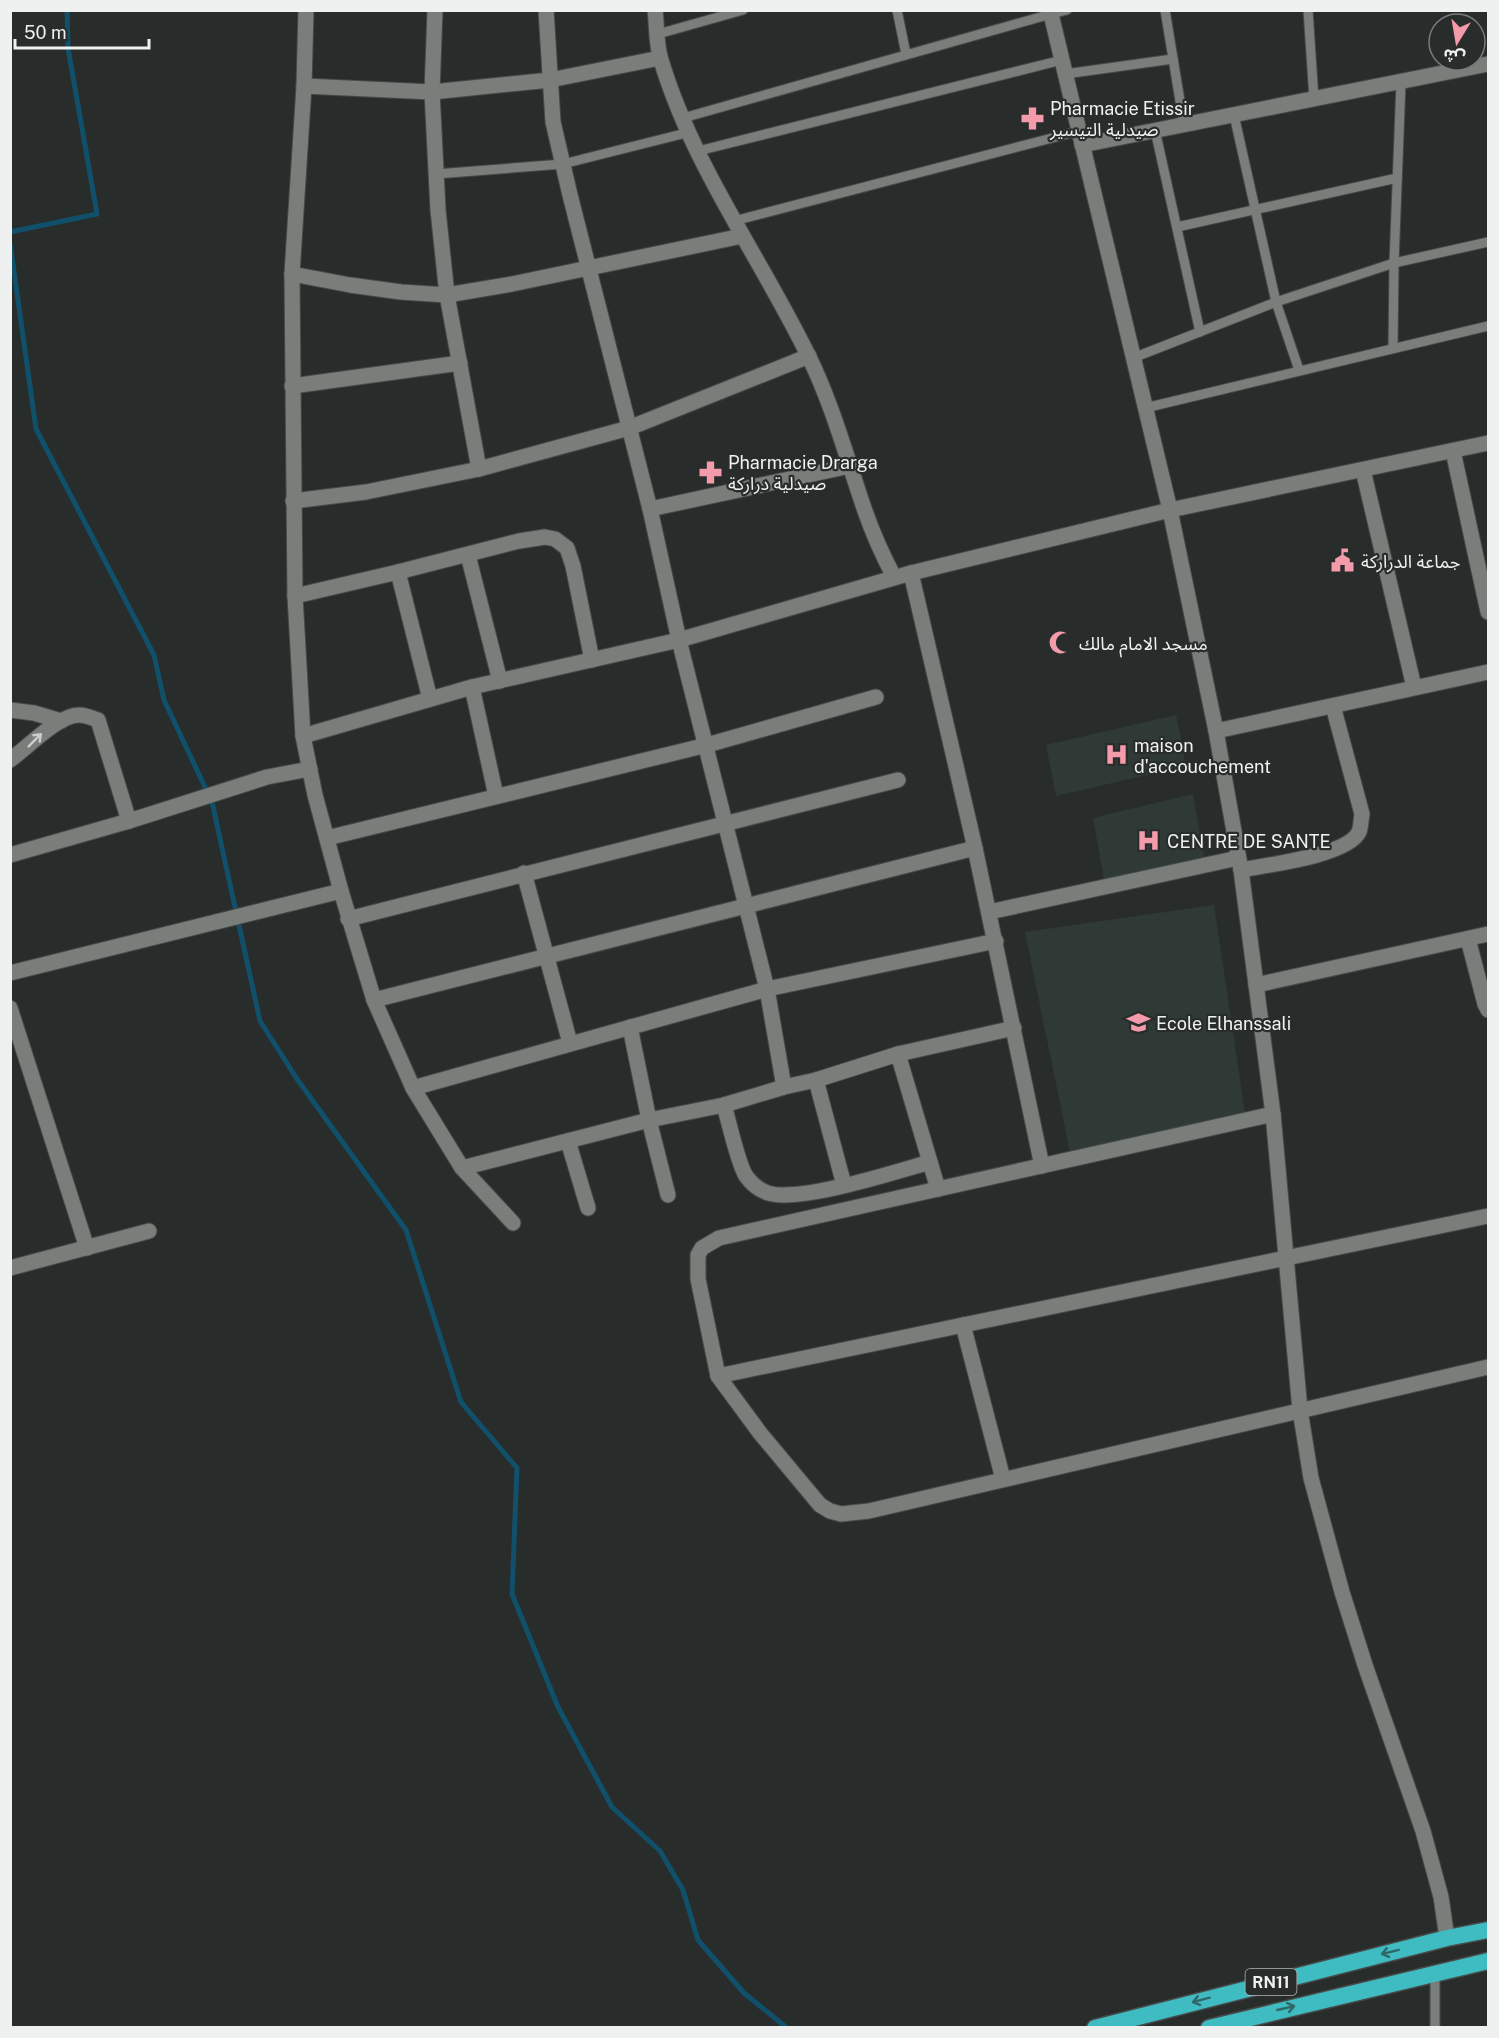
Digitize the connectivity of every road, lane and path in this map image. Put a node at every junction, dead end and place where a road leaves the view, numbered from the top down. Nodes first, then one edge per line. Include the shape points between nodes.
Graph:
1 (306, 10) edge
2 (435, 10) edge
3 (546, 10) edge
4 (655, 10) edge
5 (743, 10) edge
6 (897, 10) edge
7 (1067, 10) edge
8 (1165, 10) edge
9 (1308, 10) edge
10 (1050, 12) edge
11 (658, 34) junction
12 (906, 54) junction
13 (660, 58) junction
14 (1173, 59) junction
15 (1488, 64) edge
16 (1063, 67) junction
17 (550, 80) junction
18 (1401, 82) junction
19 (304, 86) junction
20 (432, 92) junction
21 (1314, 99) junction
22 (1234, 115) junction
23 (683, 118) junction
24 (1184, 124) junction
25 (1155, 130) junction
26 (690, 132) junction
27 (1080, 138) junction
28 (698, 151) junction
29 (563, 164) junction
30 (435, 174) junction
31 (1397, 177) junction
32 (1256, 209) junction
33 (734, 221) junction
34 (1177, 227) junction
35 (742, 236) junction
36 (1488, 242) edge
37 (1394, 263) junction
38 (590, 267) junction
39 (292, 274) junction
40 (447, 295) junction
41 (1276, 302) junction
42 (1488, 326) edge
43 (1200, 332) junction
44 (1394, 348) junction
45 (808, 356) junction
46 (1133, 358) junction
47 (460, 363) junction
48 (1299, 370) junction
49 (292, 386) junction
50 (1145, 408) junction
51 (629, 428) junction
52 (1488, 443) edge
53 (1453, 451) junction
54 (850, 466) junction
55 (479, 469) junction
56 (1363, 470) junction
57 (293, 501) junction
58 (650, 508) junction
59 (1170, 510) junction
60 (468, 555) junction
61 (1484, 565) edge
62 (398, 572) junction
63 (910, 573) junction
64 (894, 577) junction
65 (295, 596) junction
66 (1488, 612) edge
67 (679, 640) junction
68 (592, 660) junction
69 (1488, 672) edge
70 (500, 681) junction
71 (472, 687) junction
72 (1414, 687) junction
73 (876, 697) dead end
74 (430, 699) junction
75 (1333, 706) junction
76 (10, 710) edge
77 (61, 721) junction
78 (1216, 731) junction
79 (303, 736) junction
80 (707, 745) junction
81 (10, 760) edge
82 (310, 769) junction
83 (898, 780) dead end
84 (496, 796) junction
85 (129, 821) junction
86 (725, 823) junction
87 (327, 838) junction
88 (975, 848) junction
89 (10, 855) edge
90 (1239, 864) junction
91 (524, 873) junction
92 (341, 891) junction
93 (745, 907) junction
94 (989, 912) junction
95 (348, 919) junction
96 (1488, 934) edge
97 (1468, 939) junction
98 (996, 941) junction
99 (547, 955) junction
100 (10, 974) edge
101 (1256, 985) junction
102 (767, 989) junction
103 (374, 1000) junction
104 (10, 1008) edge
105 (1488, 1010) edge
106 (630, 1027) junction
107 (1014, 1028) junction
108 (570, 1043) junction
109 (898, 1054) junction
110 (816, 1080) junction
111 (784, 1087) junction
112 (413, 1088) junction
113 (724, 1105) junction
114 (1273, 1114) junction
115 (649, 1120) junction
116 (568, 1141) junction
117 (930, 1162) junction
118 (1042, 1166) junction
119 (462, 1168) junction
120 (844, 1185) junction
121 (938, 1189) junction
122 (668, 1195) dead end
123 (588, 1208) dead end
124 (1488, 1216) edge
125 (513, 1223) dead end
126 (150, 1231) dead end
127 (87, 1248) junction
128 (1286, 1259) junction
129 (10, 1269) edge
130 (963, 1325) junction
131 (1488, 1367) edge
132 (718, 1376) junction
133 (1300, 1410) junction
134 (1003, 1479) junction
135 (1488, 1930) edge
136 (1447, 1938) junction
137 (1488, 1961) edge
138 (1435, 1973) junction
139 (1095, 2028) edge
140 (1209, 2028) edge
141 (1436, 2028) edge

1 - 19 street
2 - 20 street
3 - 17 street
4 - 11 street
5 - 11 lane
6 - 12 lane
7 - 10 lane
8 - 14 lane
9 - 21 lane
10 - 12 lane
10 - 16 street
11 - 13 street
12 - 23 lane
13 - 17 street
13 - 23 street
14 - 16 lane
14 - 24 lane
15 - 18 street
16 - 27 street
16 - 28 lane
17 - 20 street
17 - 29 street via 553,122
18 - 21 street
18 - 31 lane
19 - 20 street
19 - 39 street
20 - 30 street
21 - 22 street
22 - 24 street
22 - 32 lane
23 - 26 street
24 - 25 street
25 - 27 street
25 - 34 lane
26 - 28 street
26 - 29 lane
27 - 33 lane
27 - 46 street
28 - 33 street
29 - 30 lane
29 - 38 street
30 - 40 street
31 - 32 lane
31 - 37 lane
32 - 34 lane
32 - 41 lane
33 - 35 street
34 - 43 lane
35 - 38 street
35 - 45 street
36 - 37 lane
37 - 41 lane
37 - 44 lane
38 - 40 street
38 - 51 street
39 - 40 street via 401,292
39 - 49 street
40 - 47 street
41 - 43 lane
41 - 48 lane
42 - 44 lane
43 - 46 lane
44 - 48 lane
45 - 51 street
45 - 54 street
46 - 50 street
47 - 49 street
47 - 55 street
48 - 50 lane
49 - 57 street
50 - 59 street
51 - 55 street
51 - 58 street
52 - 53 street
53 - 56 street
53 - 61 street
54 - 58 street
54 - 64 street via 869,523
55 - 57 street via 366,492
56 - 59 street
56 - 72 street
57 - 65 street
58 - 67 street
59 - 63 street
59 - 78 street
60 - 62 street
60 - 68 street via 545,537 567,548
60 - 70 street
61 - 66 street
62 - 65 street
62 - 74 street
63 - 64 street
63 - 88 street
64 - 67 street
65 - 79 street
67 - 68 street
67 - 80 street
68 - 70 street
69 - 72 street
70 - 71 street
71 - 74 street
71 - 84 street
72 - 75 street
73 - 80 street
74 - 79 street
75 - 78 street
75 - 90 street via 1362,814 1360,831 1347,844 1323,854
76 - 77 street
81 -> 77 street
77 - 85 street via 79,714 98,720
78 - 90 street
79 - 82 street
80 - 84 street
80 - 86 street
82 - 85 street via 267,777
82 - 87 street
83 - 86 street
84 - 87 street
85 - 89 street
86 - 91 street
86 - 93 street
87 - 92 street
88 - 93 street
88 - 94 street
90 - 94 street
90 - 101 street
91 - 95 street
91 - 99 street
92 - 95 street
92 - 100 street
93 - 99 street
93 - 102 street
94 - 98 street
95 - 103 street
96 - 97 street
97 - 101 street
97 - 105 street
98 - 102 street
98 - 107 street
99 - 103 street
99 - 108 street
101 - 114 street
102 - 106 street
102 - 111 street
103 - 112 street
104 - 127 street
106 - 108 street
106 - 115 street
107 - 109 street
107 - 118 street
108 - 112 street
109 - 110 street
109 - 117 street
110 - 111 street
110 - 120 street
111 - 113 street
112 - 119 street
113 - 115 street
113 - 120 street via 745,1174 756,1186 769,1193 799,1194
114 - 118 street
114 - 128 street
115 - 116 street
115 - 122 street
116 - 119 street
116 - 123 street
117 - 120 street
117 - 121 street
118 - 121 street
119 - 125 street
121 - 132 street via 719,1238 702,1248 698,1255 698,1279
124 - 128 street
126 - 127 street
127 - 129 street
128 - 130 street
128 - 133 street
130 - 132 street
130 - 134 street
131 - 133 street
132 - 134 street via 807,1491 830,1511 869,1511
133 - 134 street
133 - 136 street via 1311,1478 1342,1592 1423,1831 1442,1897
135 - 136 highway, RN11
136 -> 139 highway, RN11
137 - 138 highway, RN11
140 -> 138 highway, RN11
138 - 141 lane

